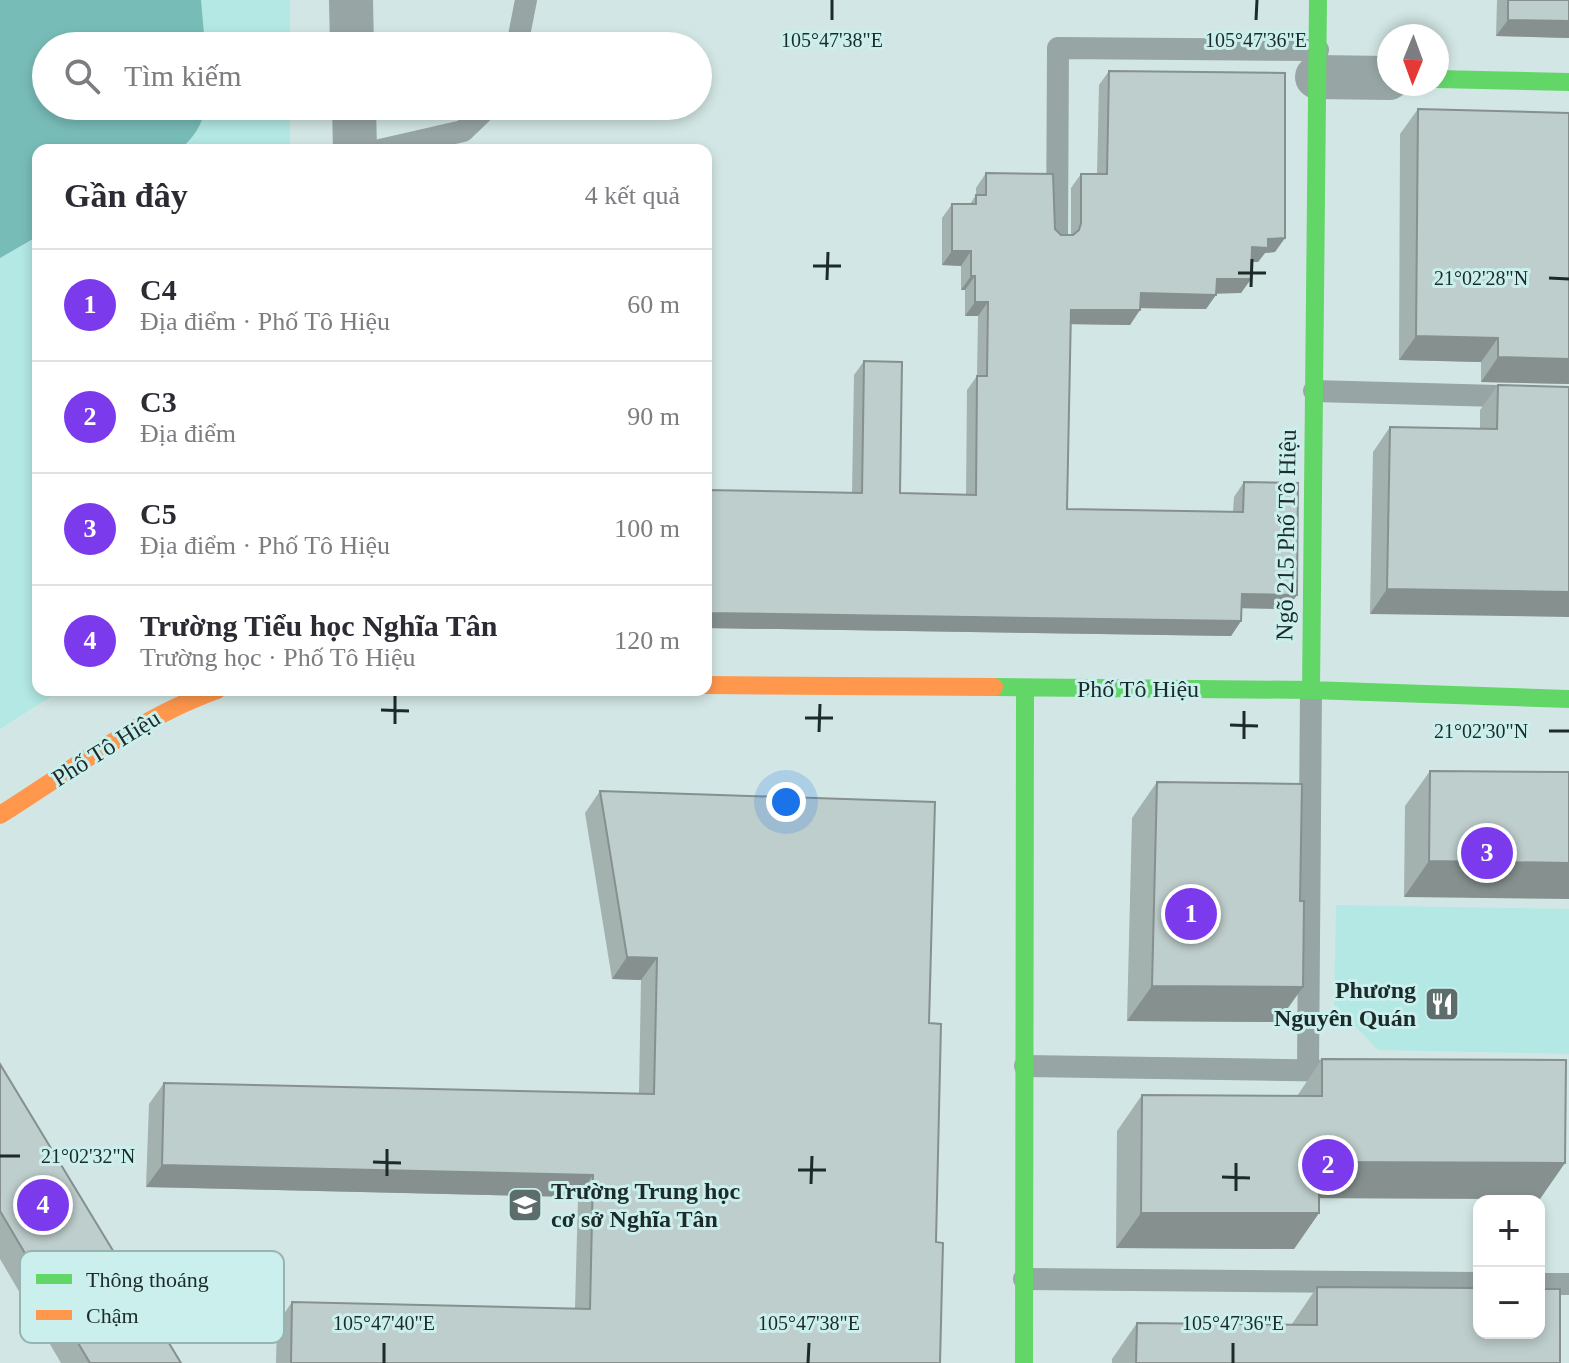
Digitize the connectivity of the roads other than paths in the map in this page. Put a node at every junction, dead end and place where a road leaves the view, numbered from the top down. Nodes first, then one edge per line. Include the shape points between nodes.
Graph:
1 (351, 0) edge
2 (526, 0) edge
3 (1318, 0) edge
4 (352, 32) edge
5 (520, 32) edge
6 (1318, 63) junction
7 (1377, 75) edge
8 (1449, 79) edge
9 (1569, 82) edge
10 (354, 120) edge
11 (474, 120) edge
12 (355, 144) edge
13 (406, 144) edge
14 (1057, 237) edge
15 (1314, 391) junction
16 (1569, 398) edge
17 (712, 685) edge
18 (1025, 688) junction
19 (1311, 690) junction
20 (200, 696) edge
21 (1569, 699) edge
22 (0, 815) edge
23 (1025, 1066) junction
24 (1308, 1070) junction
25 (1370, 1071) edge
26 (1024, 1279) junction
27 (1473, 1283) edge
28 (1545, 1284) edge
29 (1569, 1284) edge
30 (1024, 1363) edge

1 - 4 street
2 - 5 lane
3 - 6 street, Ngõ 215 Phố Tô Hiệu
6 - 7 street
6 - 14 lane via 1058,48
6 - 15 street, Ngõ 215 Phố Tô Hiệu
8 - 9 street
10 - 12 street
11 - 13 lane via 463,131
15 - 16 lane
15 - 19 street, Ngõ 215 Phố Tô Hiệu
17 - 18 street, Phố Tô Hiệu
18 - 19 street, Phố Tô Hiệu
18 - 23 street
19 - 21 street, Phố Tô Hiệu
19 - 24 lane, Ngõ 215 Phố Tô Hiệu
20 - 22 street, Phố Tô Hiệu via 145,723
23 - 24 lane
23 - 26 street
24 - 25 lane
26 - 27 lane
26 - 30 street
28 - 29 lane

